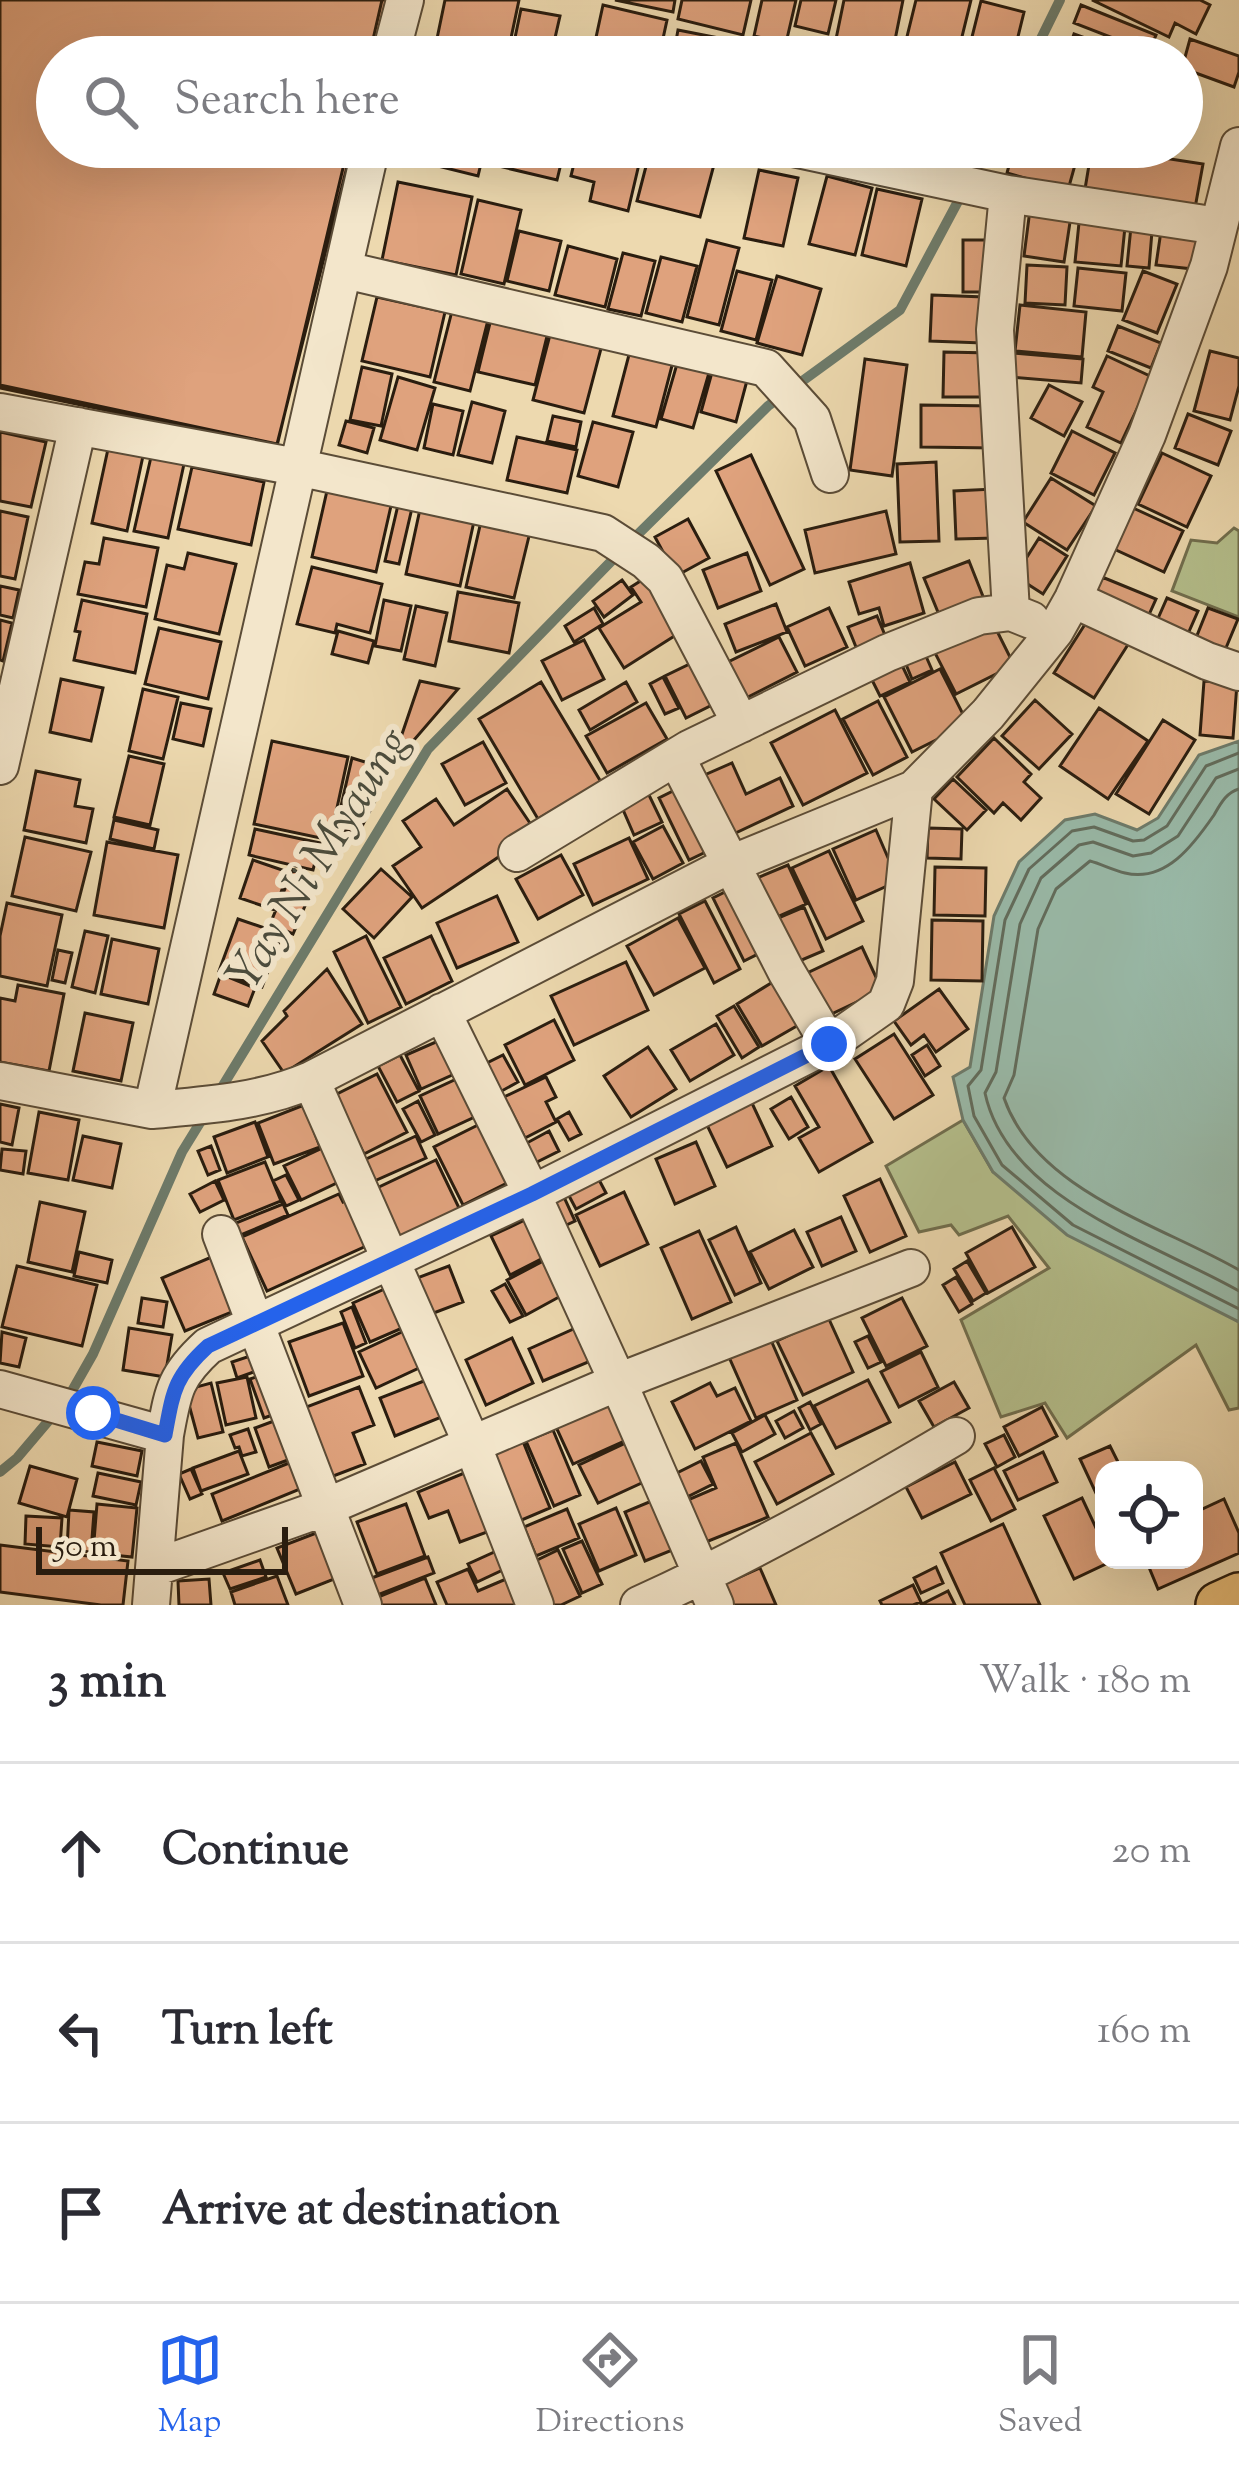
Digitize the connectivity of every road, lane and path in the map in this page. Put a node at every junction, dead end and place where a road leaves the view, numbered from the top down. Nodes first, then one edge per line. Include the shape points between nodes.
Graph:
1 (405, 0) edge
2 (396, 36) edge
3 (1239, 146) edge
4 (367, 168) edge
5 (887, 168) edge
6 (1001, 193) junction
7 (1218, 226) junction
8 (345, 270) junction
9 (0, 412) edge
10 (78, 426) junction
11 (297, 467) junction
12 (830, 474) dead end
13 (1011, 612) junction
14 (1064, 615) junction
15 (1239, 672) edge
16 (741, 724) junction
17 (676, 757) junction
18 (0, 766) edge
19 (914, 789) junction
20 (517, 853) dead end
21 (730, 864) junction
22 (442, 1012) junction
23 (829, 1044) junction
24 (311, 1080) junction
25 (0, 1081) edge
26 (171, 1109) junction
27 (532, 1194) junction
28 (221, 1234) dead end
29 (393, 1259) junction
30 (910, 1268) dead end
31 (256, 1325) junction
32 (618, 1382) junction
33 (0, 1390) edge
34 (165, 1435) junction
35 (956, 1436) dead end
36 (472, 1444) junction
37 (326, 1507) junction
38 (154, 1568) junction
39 (709, 1591) edge
40 (1239, 1596) edge
41 (151, 1605) edge
42 (363, 1605) edge
43 (535, 1605) edge
44 (639, 1605) edge
45 (1219, 1605) edge

1 - 2 street
3 - 7 street
4 - 8 street
5 - 6 street
6 - 7 street
6 - 13 street via 995,330
7 - 14 street via 1147,435
8 - 11 street
8 - 12 street via 766,368 812,419
9 - 10 street
10 - 11 street
10 - 18 street
11 - 16 street via 602,533 665,579
11 - 26 street
13 - 14 street
13 - 16 street via 887,653
14 - 15 street
14 - 19 street via 988,714
16 - 17 street
17 - 20 street
17 - 21 street
19 - 21 street
19 - 23 street via 895,981 886,1004
21 - 22 street
21 - 23 street
22 - 24 street
22 - 27 street
23 - 27 street
24 - 26 street via 246,1101
24 - 29 street
25 - 26 street
27 - 29 street
27 - 32 street
28 - 31 street
29 - 31 street
29 - 36 street
30 - 32 street
31 - 34 street via 188,1364 174,1387
31 - 37 street
32 - 36 street
32 - 39 street
33 - 34 street
34 - 38 street
35 - 39 street
36 - 37 street
36 - 43 street
37 - 38 street
37 - 42 street
38 - 41 street
39 - 44 street
40 - 45 main road

